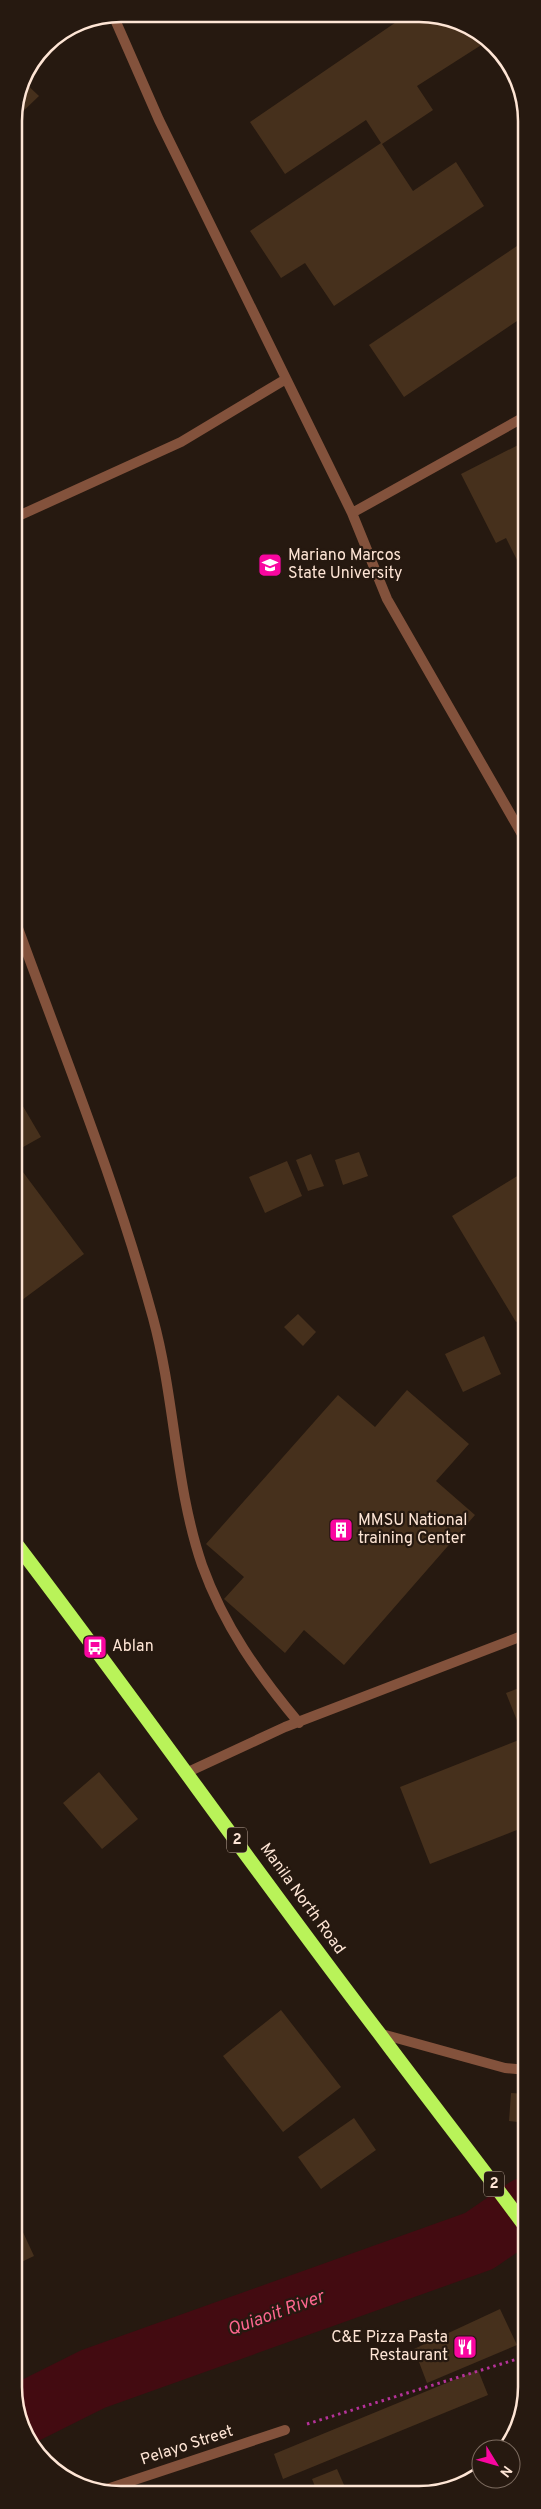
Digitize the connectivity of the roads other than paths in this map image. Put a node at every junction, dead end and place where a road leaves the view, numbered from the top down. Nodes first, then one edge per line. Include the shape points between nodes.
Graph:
1 (116, 23) edge
2 (286, 379) junction
3 (518, 420) edge
4 (352, 513) junction
5 (23, 514) edge
6 (518, 827) edge
7 (23, 941) edge
8 (22, 1552) edge
9 (518, 1638) edge
10 (299, 1723) junction
11 (188, 1772) junction
12 (378, 2033) junction
13 (518, 2069) edge
14 (518, 2217) edge
15 (285, 2430) road end
16 (116, 2486) edge

1 - 2 street via 159,120
2 - 4 street
2 - 5 street via 181,442
3 - 4 street
4 - 6 street via 388,599
7 - 10 street via 124,1222 154,1321 187,1505 202,1564 221,1611 259,1674
8 - 11 highway, Manila North Road / 2
9 - 10 street
10 - 11 street
11 - 12 highway, Manila North Road / 2
12 - 13 street
12 - 14 highway, Manila North Road / 2
15 - 16 street, Pelayo Street

